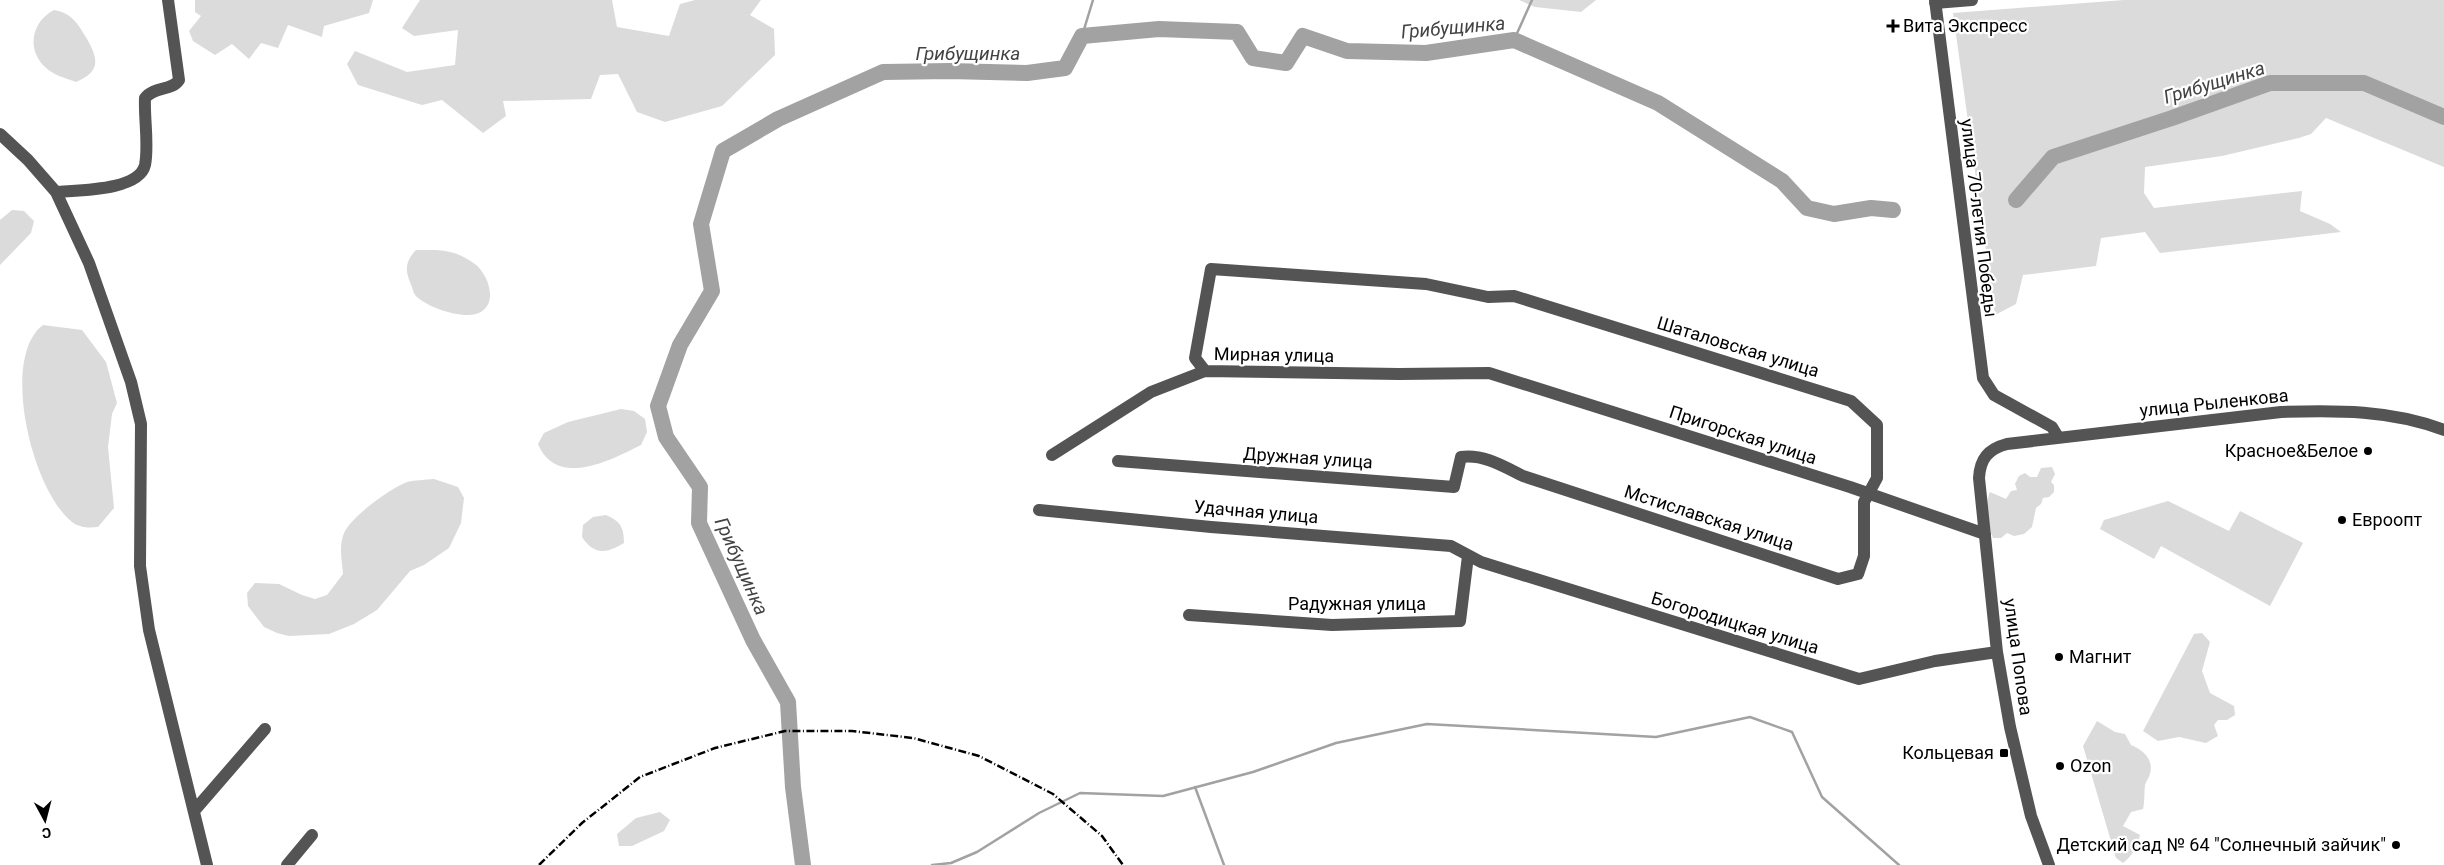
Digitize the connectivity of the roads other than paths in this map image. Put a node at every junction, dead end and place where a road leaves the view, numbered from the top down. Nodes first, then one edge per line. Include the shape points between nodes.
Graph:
1 (168, 0) edge
2 (1972, 0) edge
3 (1935, 1) edge
4 (0, 134) edge
5 (56, 192) junction
6 (1205, 371) junction
7 (1489, 373) joint
8 (2444, 430) edge
9 (2058, 437) junction
10 (1989, 452) joint
11 (1052, 455) dead end
12 (1471, 455) joint
13 (1118, 461) dead end
14 (1870, 494) junction
15 (1039, 510) dead end
16 (1985, 534) junction
17 (1468, 556) junction
18 (1189, 615) dead end
19 (1997, 652) junction
20 (265, 729) dead end
21 (194, 811) junction
22 (312, 835) dead end
23 (207, 865) edge
24 (287, 865) edge
25 (2049, 865) edge

1 - 5 street via 180,80 171,86 153,90 146,98 145,166 133,181 122,185
2 - 3 street, улица 70-летия Победы
3 - 9 street, улица 70-летия Победы via 1983,378 1994,395 2052,427
4 - 5 street
5 - 21 street via 89,263 131,382 140,424 140,566 149,630
6 - 7 street, Мирная улица
6 - 11 street, Мирная улица via 1151,392
6 - 14 street, Шаталовская улица via 1195,358 1211,269 1426,284 1488,297 1514,296 1851,401 1877,425 1877,478
7 - 14 street, Пригорская улица
8 - 9 street, улица Рыленкова via 2392,416 2325,410
9 - 10 street, улица Рыленкова via 2007,444
10 - 16 street, улица Попова via 1980,468
12 - 13 street, Дружная улица via 1461,457 1454,487
12 - 14 street, Мстиславская улица via 1489,459 1532,479 1838,579 1858,574 1864,556 1864,502
14 - 16 street, Пригорская улица
15 - 17 street, Удачная улица via 1451,546
16 - 19 street, улица Попова
17 - 18 street, Радужная улица via 1460,621 1332,624
17 - 19 street, Богородицкая улица via 1859,679 1935,661
19 - 25 street, улица Попова via 2021,781 2037,837
20 - 21 street
21 - 23 street
22 - 24 street

